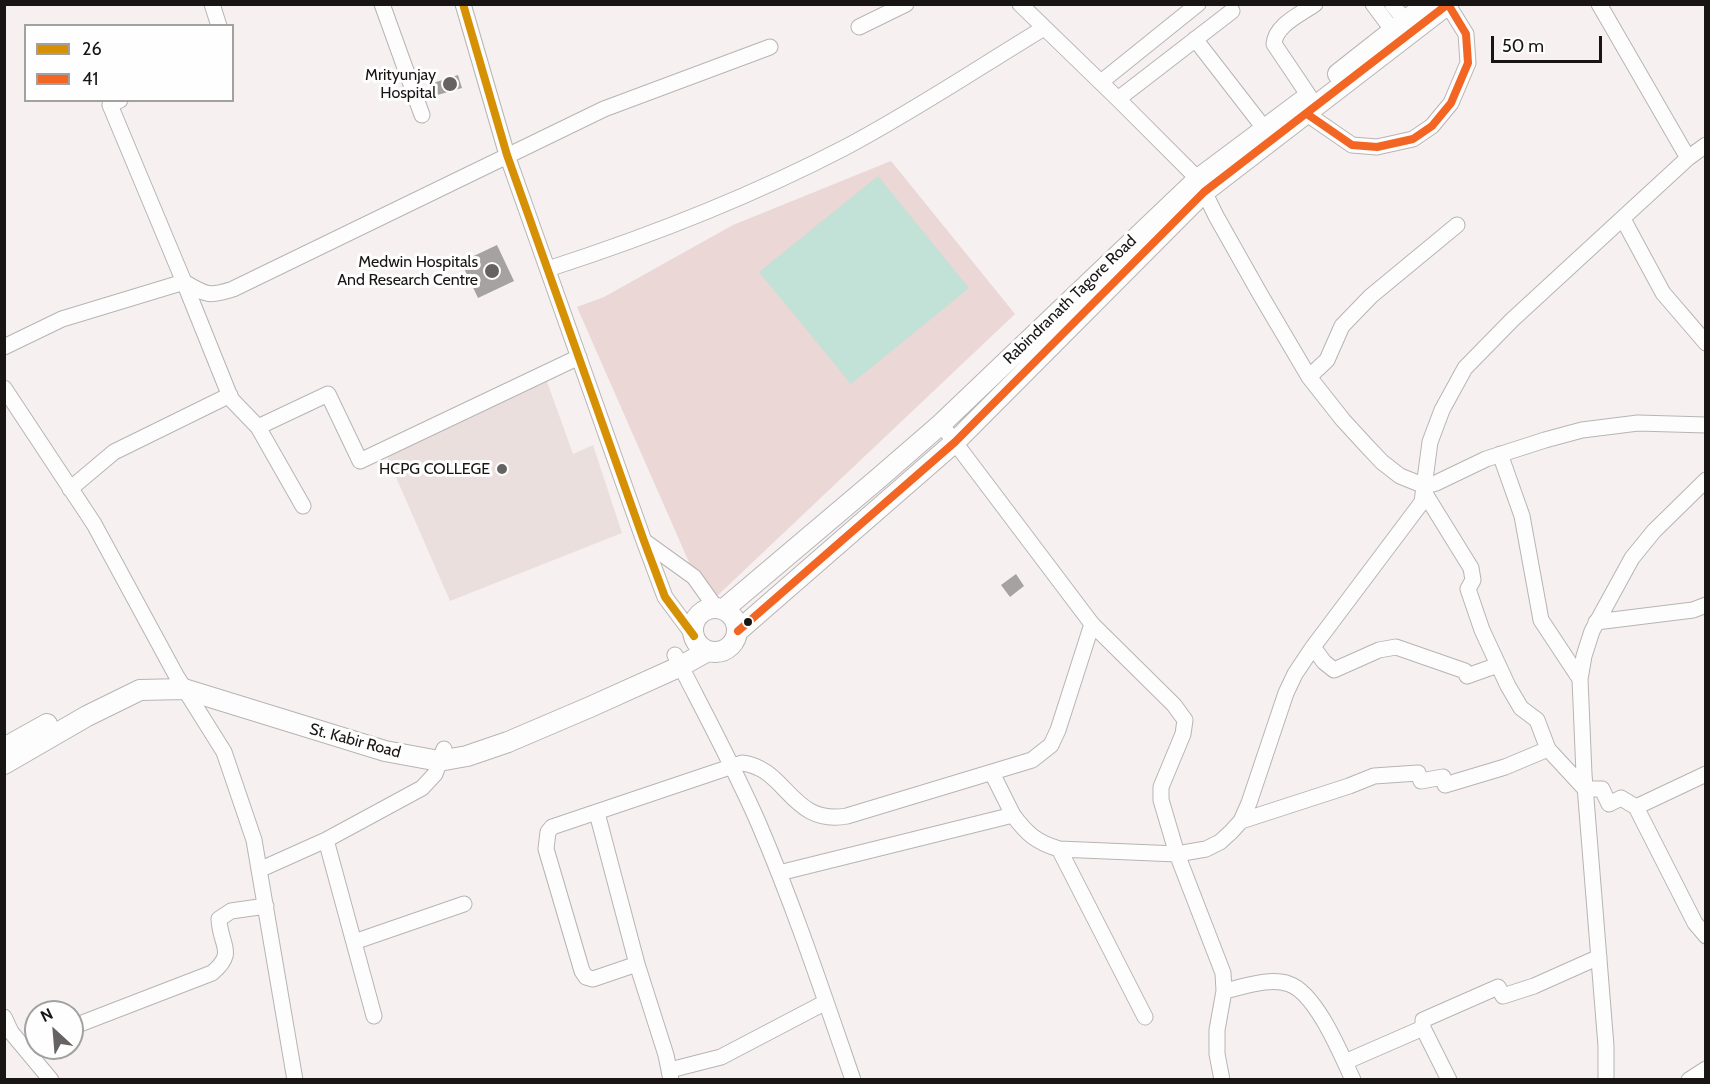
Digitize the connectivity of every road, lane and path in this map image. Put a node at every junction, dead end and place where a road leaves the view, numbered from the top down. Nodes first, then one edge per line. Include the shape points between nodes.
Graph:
1 (212, 4) edge
2 (382, 4) edge
3 (463, 4) edge
4 (906, 4) edge
5 (1020, 4) edge
6 (1315, 4) edge
7 (1373, 4) edge
8 (1392, 4) edge
9 (1427, 4) edge
10 (1448, 4) edge
11 (1599, 4) edge
12 (1192, 6) edge
13 (1232, 11) dead end
14 (218, 24) edge
15 (859, 27) dead end
16 (1044, 28) junction
17 (1403, 31) junction
18 (1195, 39) junction
19 (770, 46) dead end
20 (1101, 82) junction
21 (1118, 99) junction
22 (116, 102) edge
23 (1308, 105) junction
24 (422, 115) dead end
25 (1264, 128) junction
26 (1704, 149) edge
27 (507, 154) junction
28 (1688, 158) junction
29 (1201, 185) junction
30 (1623, 219) junction
31 (1457, 225) dead end
32 (548, 268) junction
33 (184, 282) junction
34 (1706, 343) edge
35 (4, 347) edge
36 (579, 357) junction
37 (1309, 377) junction
38 (4, 388) edge
39 (230, 395) junction
40 (10, 408) edge
41 (941, 424) junction
42 (1706, 425) edge
43 (258, 427) junction
44 (954, 442) junction
45 (1500, 454) junction
46 (1706, 480) edge
47 (70, 489) junction
48 (1425, 489) junction
49 (303, 506) dead end
50 (644, 541) junction
51 (1706, 605) edge
52 (720, 608) junction
53 (1596, 622) junction
54 (1092, 624) junction
55 (738, 631) junction
56 (699, 643) junction
57 (1313, 647) junction
58 (678, 660) junction
59 (1498, 665) junction
60 (1580, 679) junction
61 (180, 683) junction
62 (4, 748) edge
63 (1548, 749) junction
64 (442, 755) junction
65 (4, 764) edge
66 (732, 765) junction
67 (992, 772) junction
68 (1706, 774) edge
69 (1585, 789) junction
70 (1636, 807) junction
71 (597, 813) junction
72 (1013, 815) junction
73 (1241, 821) junction
74 (326, 840) junction
75 (1059, 849) junction
76 (1177, 854) junction
77 (260, 870) junction
78 (779, 873) junction
79 (464, 904) dead end
80 (266, 906) junction
81 (1706, 936) edge
82 (354, 942) junction
83 (1599, 957) junction
84 (637, 964) junction
85 (1224, 991) junction
86 (826, 1002) junction
87 (374, 1016) dead end
88 (4, 1017) edge
89 (1145, 1017) dead end
90 (84, 1023) edge
91 (1424, 1028) junction
92 (1345, 1062) junction
93 (1706, 1069) edge
94 (670, 1075) edge
95 (51, 1080) edge
96 (295, 1080) edge
97 (853, 1080) edge
98 (1222, 1080) edge
99 (1353, 1080) edge
100 (1449, 1080) edge
101 (1606, 1080) edge
102 (1689, 1080) edge

1 - 14 street
2 - 24 street
3 - 27 street
4 - 15 street
5 - 16 street
6 - 23 street via 1280,28 1274,44
7 - 17 street
8 - 17 street
9 - 17 main road, Rabindranath Tagore Road
10 - 17 main road, Rabindranath Tagore Road
10 - 23 street via 1466,34 1468,63 1450,103 1432,126 1413,139 1377,147 1352,145
11 - 28 street
12 - 20 street
13 - 18 street
16 - 20 street
16 - 32 street via 810,165 670,227
17 - 23 main road, Rabindranath Tagore Road
18 - 21 street
18 - 25 street
19 - 27 street via 604,109
20 - 21 street
21 - 29 street
22 - 33 street via 110,105
23 - 25 main road, Rabindranath Tagore Road
23 - 29 main road, Rabindranath Tagore Road
25 - 29 main road, Rabindranath Tagore Road
26 - 28 street
27 - 32 street
27 - 33 street via 234,290 214,295
28 - 30 street
29 - 37 street
29 - 41 main road, Rabindranath Tagore Road
29 - 44 main road, Rabindranath Tagore Road
30 - 34 street via 1663,293
30 - 48 street via 1465,368 1430,442
31 - 37 street via 1371,296 1342,326 1327,360
32 - 36 street
33 - 35 street via 62,319
33 - 39 street
36 - 43 street via 360,461 328,394
36 - 50 street
37 - 48 street via 1382,462
38 - 40 street
39 - 43 street
39 - 47 street via 114,452
40 - 47 street
41 - 44 street
41 - 52 main road, Rabindranath Tagore Road
42 - 45 street via 1638,423 1582,430
43 - 49 street
44 - 54 street
44 - 55 main road, Rabindranath Tagore Road
45 - 48 street
45 - 60 street via 1522,516 1541,620
46 - 53 street via 1632,558
47 - 61 street via 94,524
48 - 57 street via 1419,508
48 - 59 street via 1471,568 1473,580 1468,589
50 - 52 street via 694,577
50 - 56 street via 665,597
51 - 53 street
52 - 55 main road via 734,617
52 - 56 main road, Rabindranath Tagore Road via 703,611 694,622
53 - 60 street
54 - 67 street via 1051,745 1032,760
54 - 76 street via 1185,720 1161,787 1164,815
55 - 56 main road, Rabindranath Tagore Road via 728,648 715,652
56 - 58 main road, St. Kabir Road
57 - 59 street via 1334,670 1379,650 1396,647 1458,668 1467,676
57 - 73 street via 1286,693
58 - 64 main road, St. Kabir Road
58 - 66 street
59 - 63 street via 1521,708 1537,720
60 - 69 street
61 - 62 main road, St. Kabir Road via 151,676 116,688
61 - 64 main road, St. Kabir Road via 227,690
61 - 65 main road, St. Kabir Road via 122,697
61 - 77 street via 224,752 254,840
63 - 69 street
63 - 73 street via 1445,784 1443,777 1421,781 1418,773 1374,776
64 - 74 street via 435,774 422,788
66 - 67 street via 752,764 762,769 805,809 833,819
66 - 71 street
66 - 78 street
67 - 72 street
68 - 70 street
69 - 70 street via 1602,789 1609,804 1621,798
69 - 83 street
70 - 81 street via 1695,923
71 - 84 street
71 - 84 street via 552,827 546,849 586,977 593,979
72 - 75 street via 1042,844
72 - 78 street
73 - 76 street via 1220,842
74 - 77 street
74 - 82 street
75 - 76 street
75 - 89 street
76 - 85 street via 1223,973
77 - 80 street
78 - 86 street
79 - 82 street
80 - 90 street via 231,911 219,920 226,950 224,964 212,974
80 - 96 street
82 - 87 street
83 - 91 street via 1503,996 1498,987 1423,1020
83 - 101 street
84 - 94 street
85 - 92 street via 1271,982 1298,988
85 - 98 street via 1217,1030
86 - 94 street via 721,1057
86 - 97 street
88 - 95 street via 10,1032
91 - 92 street
91 - 100 street
92 - 99 street
93 - 102 street

